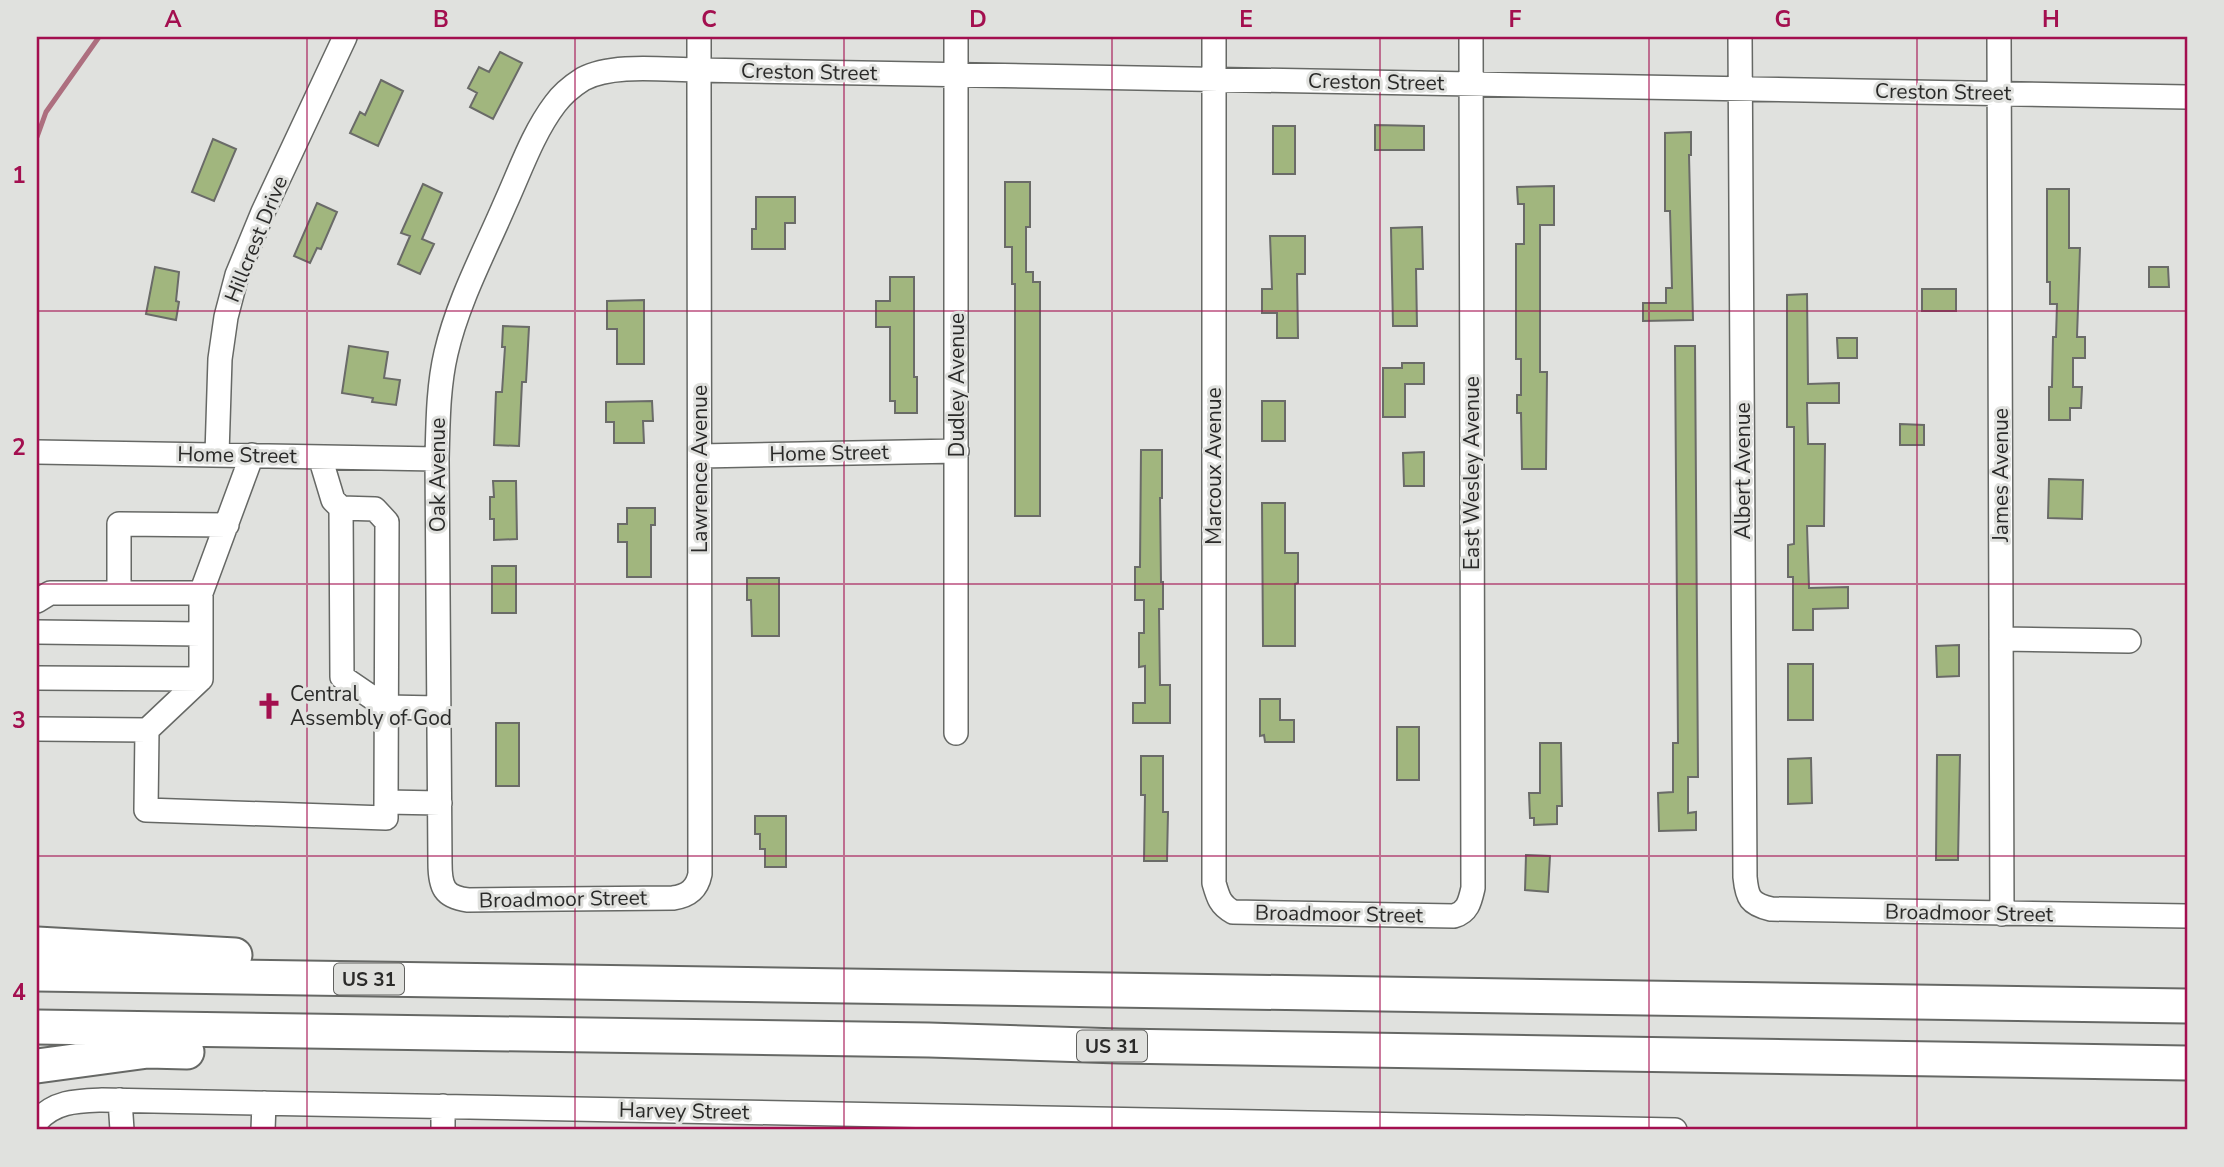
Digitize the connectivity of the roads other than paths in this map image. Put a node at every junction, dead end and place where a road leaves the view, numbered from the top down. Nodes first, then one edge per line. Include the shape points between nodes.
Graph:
1 (345, 37) edge
2 (699, 37) edge
3 (956, 37) edge
4 (1213, 37) edge
5 (1471, 37) edge
6 (1741, 37) edge
7 (1999, 37) edge
8 (699, 70) junction
9 (956, 75) junction
10 (1213, 80) junction
11 (1471, 84) junction
12 (568, 89) joint
13 (1741, 89) junction
14 (1999, 93) junction
15 (2187, 97) edge
16 (957, 451) junction
17 (37, 452) edge
18 (217, 454) junction
19 (252, 455) junction
20 (700, 456) junction
21 (320, 457) junction
22 (436, 459) junction
23 (341, 508) junction
24 (227, 525) junction
25 (119, 593) junction
26 (201, 593) junction
27 (37, 601) edge
28 (37, 632) edge
29 (201, 634) junction
30 (2001, 639) junction
31 (2130, 641) dead end
32 (37, 678) edge
33 (201, 679) junction
34 (386, 707) junction
35 (439, 708) junction
36 (37, 729) edge
37 (147, 730) junction
38 (956, 733) dead end
39 (386, 802) junction
40 (440, 803) junction
41 (444, 890) joint
42 (685, 895) joint
43 (1217, 895) joint
44 (1753, 903) joint
45 (1467, 908) joint
46 (2002, 914) junction
47 (2187, 916) edge
48 (37, 944) edge
49 (37, 974) edge
50 (702, 984) junction
51 (2187, 1006) edge
52 (37, 1027) edge
53 (676, 1037) junction
54 (2187, 1063) edge
55 (37, 1066) edge
56 (120, 1100) junction
57 (264, 1103) junction
58 (443, 1105) junction
59 (644, 1120) edge
60 (37, 1121) edge
61 (861, 1122) edge
62 (1146, 1124) edge
63 (1218, 1126) edge
64 (1382, 1128) edge
65 (122, 1130) edge
66 (263, 1130) edge
67 (443, 1130) edge
68 (1654, 1130) edge
69 (1675, 1130) edge

1 - 18 street, Hillcrest Drive via 237,275 220,359
2 - 8 street, Lawrence Avenue
3 - 9 street, Dudley Avenue
4 - 10 street, Marcoux Avenue
5 - 11 street, East Wesley Avenue
6 - 13 street, Albert Avenue
7 - 14 street, James Avenue
8 - 9 street, Creston Street
8 - 12 street, Creston Street via 603,72
8 - 20 street, Lawrence Avenue
9 - 10 street, Creston Street
9 - 16 street, Dudley Avenue
10 - 11 street, Creston Street
10 - 43 street, Marcoux Avenue
11 - 13 street, Creston Street
11 - 45 street, East Wesley Avenue via 1473,888
12 - 22 street, Oak Avenue via 530,148 456,318 445,357
13 - 14 street, Creston Street
13 - 44 street, Albert Avenue via 1745,877
14 - 15 street, Creston Street
14 - 30 street, James Avenue
16 - 20 street, Home Street
16 - 38 street, Dudley Avenue
17 - 18 street, Home Street
18 - 19 street, Home Street
19 - 21 street, Home Street
19 - 24 street
20 - 42 street, Lawrence Avenue via 701,874
21 - 22 street, Home Street
21 - 23 street via 333,500
22 - 35 street, Oak Avenue
23 - 34 street via 342,677
23 - 34 street via 375,509 387,523
24 - 25 street via 119,524
24 - 26 street
25 - 26 street
25 - 27 street via 50,593
26 - 29 street
28 - 29 street
29 - 33 street
30 - 31 street
30 - 46 street, James Avenue
32 - 33 street
33 - 37 street
34 - 35 street
34 - 39 street
35 - 40 street, Oak Avenue
36 - 37 street
37 - 39 street via 146,810 386,818
39 - 40 street
40 - 41 street, Oak Avenue
41 - 42 street, Broadmoor Street via 455,899 468,900
43 - 45 street, Broadmoor Street via 1222,906 1233,912 1454,916
44 - 46 street, Broadmoor Street via 1771,909
46 - 47 street, Broadmoor Street
48 - 50 highway via 333,962 543,967
49 - 50 highway, US 31
50 - 51 highway, US 31
52 - 53 highway, US 31
53 - 54 highway, US 31
53 - 55 highway via 468,1056 148,1051
56 - 57 street, Harvey Street
56 - 60 street, Harvey Street via 68,1101
56 - 65 street
57 - 58 street, Harvey Street
57 - 66 street
58 - 59 street, Harvey Street
58 - 67 street
59 - 61 street, Harvey Street
61 - 62 street, Harvey Street
62 - 63 street, Harvey Street
63 - 64 street, Harvey Street
64 - 68 street, Harvey Street
68 - 69 street, Harvey Street

